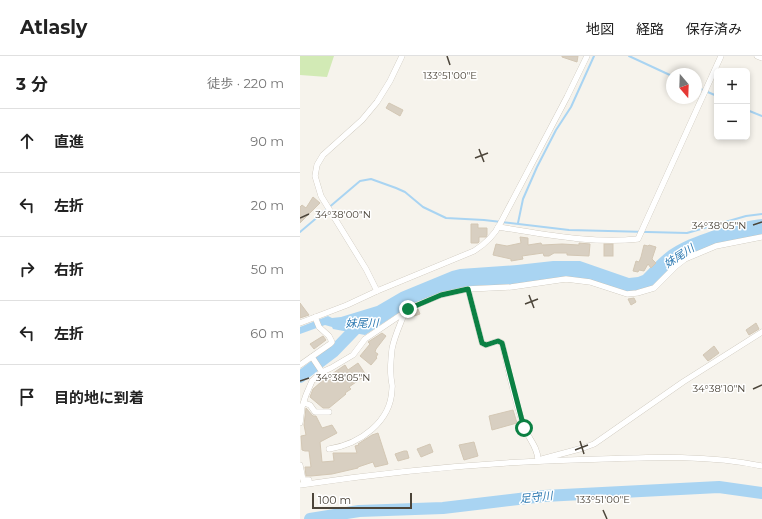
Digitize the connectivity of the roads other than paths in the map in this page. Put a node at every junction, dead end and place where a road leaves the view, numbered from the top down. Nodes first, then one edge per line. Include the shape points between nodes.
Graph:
1 (402, 56) edge
2 (587, 56) edge
3 (721, 56) edge
4 (757, 56) edge
5 (762, 58) edge
6 (500, 223) junction
7 (762, 237) edge
8 (468, 289) junction
9 (377, 291) junction
10 (408, 309) junction
11 (300, 322) edge
12 (317, 322) junction
13 (762, 332) edge
14 (312, 358) junction
15 (300, 365) edge
16 (321, 371) junction
17 (304, 403) junction
18 (329, 412) dead end
19 (300, 423) edge
20 (329, 449) dead end
21 (538, 460) junction
22 (300, 465) edge
23 (762, 466) edge
24 (327, 481) junction
25 (300, 485) edge

1 - 9 street via 377,102 362,120 323,155 317,165 315,176 321,196
2 - 6 street
3 - 6 street via 638,239 618,242 561,236
4 - 5 street
6 - 9 street via 491,238 474,251
7 - 8 street via 716,246 685,259 654,288 637,293 627,294 590,282 566,280
8 - 10 street via 441,295
8 - 21 street via 482,343 502,343 524,428 532,440
9 - 12 street
10 - 16 street via 365,339 347,359
10 - 20 street via 402,317 392,348 392,388 388,410 382,419 359,439 348,445
11 - 12 street
12 - 14 street via 332,342
13 - 21 street via 683,382 594,444
14 - 15 street
14 - 16 street
16 - 17 street via 312,381
17 - 18 street via 315,412
17 - 19 street
21 - 23 street via 690,458
21 - 24 street via 423,469
22 - 24 street via 303,480
24 - 25 street

